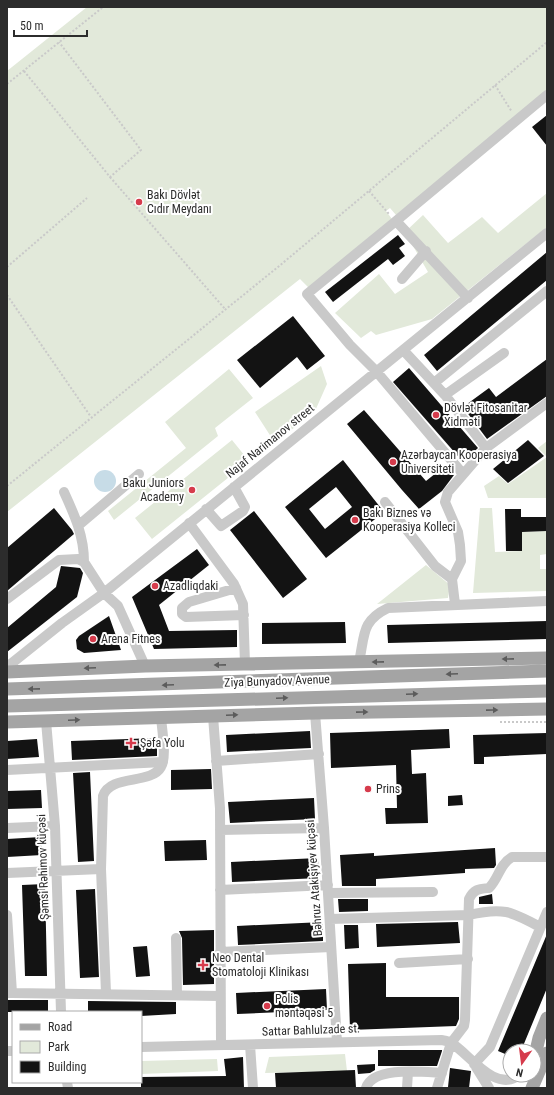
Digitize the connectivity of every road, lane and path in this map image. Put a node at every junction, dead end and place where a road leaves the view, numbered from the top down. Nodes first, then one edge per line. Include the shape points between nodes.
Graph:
1 (103, 7) edge
2 (59, 42) junction
3 (547, 42) edge
4 (24, 71) junction
5 (7, 84) edge
6 (496, 85) junction
7 (547, 94) edge
8 (516, 120) junction
9 (110, 177) junction
10 (369, 191) junction
11 (87, 198) dead end
12 (396, 221) junction
13 (547, 233) edge
14 (426, 251) junction
15 (7, 267) edge
16 (402, 279) dead end
17 (547, 291) edge
18 (7, 296) edge
19 (468, 298) junction
20 (225, 309) junction
21 (404, 351) junction
22 (504, 353) dead end
23 (376, 371) junction
24 (434, 383) junction
25 (445, 395) junction
26 (547, 403) edge
27 (91, 417) junction
28 (486, 448) junction
29 (140, 474) dead end
30 (463, 474) junction
31 (7, 486) edge
32 (234, 487) junction
33 (64, 492) dead end
34 (385, 502) dead end
35 (206, 509) junction
36 (189, 523) junction
37 (79, 525) junction
38 (84, 562) junction
39 (452, 579) junction
40 (236, 588) junction
41 (104, 593) junction
42 (7, 599) edge
43 (547, 601) edge
44 (455, 604) junction
45 (244, 615) junction
46 (547, 658) edge
47 (359, 662) junction
48 (245, 664) junction
49 (145, 666) junction
50 (7, 667) edge
51 (547, 671) edge
52 (7, 672) edge
53 (7, 689) edge
54 (547, 691) edge
55 (7, 706) edge
56 (547, 709) edge
57 (315, 713) junction
58 (213, 716) junction
59 (161, 718) junction
60 (46, 721) junction
61 (7, 722) edge
62 (318, 754) junction
63 (216, 761) junction
64 (163, 762) junction
65 (51, 768) junction
66 (7, 770) edge
67 (55, 826) junction
68 (7, 828) edge
69 (324, 828) junction
70 (220, 830) junction
71 (547, 857) edge
72 (101, 869) junction
73 (57, 871) junction
74 (7, 873) edge
75 (328, 889) junction
76 (220, 890) junction
77 (433, 892) dead end
78 (547, 912) edge
79 (7, 915) edge
80 (469, 915) junction
81 (330, 919) junction
82 (540, 927) junction
83 (176, 938) dead end
84 (331, 947) junction
85 (220, 952) junction
86 (468, 959) junction
87 (399, 963) dead end
88 (9, 993) edge
89 (106, 993) junction
90 (59, 994) junction
91 (177, 995) junction
92 (220, 996) junction
93 (61, 1011) edge
94 (547, 1018) edge
95 (539, 1038) junction
96 (337, 1042) junction
97 (451, 1043) junction
98 (536, 1043) edge
99 (538, 1043) edge
100 (250, 1045) junction
101 (221, 1046) junction
102 (142, 1047) edge
103 (547, 1053) edge
104 (474, 1064) junction
105 (408, 1072) junction
106 (442, 1074) junction
107 (502, 1079) edge
108 (253, 1088) edge
109 (366, 1088) edge
110 (407, 1088) edge
111 (437, 1088) edge
112 (489, 1088) edge
113 (532, 1088) edge

1 - 2 path
2 - 4 path
2 - 9 path via 141,150
3 - 6 path
4 - 5 path
4 - 9 path
6 - 8 path
6 - 10 path
7 - 8 street
8 - 12 street
9 - 20 path
10 - 12 path
10 - 20 path
11 - 15 path
12 - 14 street
12 - 23 street via 307,294 350,345
13 - 19 street, Najaf Narimanov street
14 - 16 street
14 - 19 street
17 - 24 street
18 - 27 path
19 - 21 street, Najaf Narimanov street
20 - 27 path
21 - 23 street, Najaf Narimanov street
21 - 24 street
22 - 25 street
23 - 30 street
23 - 32 street, Najaf Narimanov street
24 - 25 street
25 - 28 street
26 - 28 street
27 - 31 path
28 - 30 street
29 - 37 street
30 - 39 street via 446,496 460,545 461,561
32 - 35 street, Najaf Narimanov street
32 - 35 street via 245,507 243,511 221,526
33 - 37 street
34 - 39 street via 435,566
35 - 36 street, Najaf Narimanov street
36 - 40 street
36 - 41 street, Najaf Narimanov street
37 - 38 street via 84,546
38 - 41 street
38 - 42 street via 78,559 59,560
39 - 44 street
40 - 45 street via 243,604
40 - 45 street via 189,602 182,608 182,614 186,617
41 - 49 street via 118,606
41 - 50 street, Najaf Narimanov street
43 - 44 street
44 - 47 street via 388,608 375,615 367,625
45 - 48 street
46 -> 47 main road, Ziya Bunyadov Avenue
47 - 48 main road, Ziya Bunyadov Avenue
48 -> 49 main road, Ziya Bunyadov Avenue
49 -> 52 main road, Ziya Bunyadov Avenue
51 -> 53 main road, Ziya Bunyadov Avenue
55 -> 54 main road, Ziya Bunyadov Avenue
57 -> 56 main road
58 -> 57 main road
57 - 62 street, Bəhruz Atakişiyev küçəsi
58 - 59 main road
58 - 63 street
60 -> 59 main road
59 - 64 street
60 - 61 main road
60 - 65 street, Şəmsi Rəhimov küçəsi
62 - 63 street
62 - 69 street, Bəhruz Atakişiyev küçəsi
63 - 70 street
64 - 65 street
64 - 72 street via 155,773 105,790
65 - 66 street
65 - 67 street, Şəmsi Rəhimov küçəsi
67 - 68 street
67 - 73 street, Şəmsi Rəhimov küçəsi
69 - 70 street
69 - 75 street, Bəhruz Atakişiyev küçəsi
70 - 76 street
71 - 80 street via 516,856 507,860 489,888 472,893 469,899
72 - 73 street
72 - 89 street
73 - 74 street
73 - 90 street, Şəmsi Rəhimov küçəsi
75 - 76 street
75 - 77 street
75 - 81 street, Bəhruz Atakişiyev küçəsi
76 - 85 street
78 - 82 street
79 - 88 street
80 - 81 street
80 - 82 street via 490,910 507,911
80 - 86 street
81 - 84 street, Bəhruz Atakişiyev küçəsi
82 - 104 street via 490,1047
83 - 91 street
84 - 85 street
84 - 96 street, Bəhruz Atakişiyev küçəsi
85 - 92 street
86 - 87 street
86 - 97 street via 464,1026
88 - 90 street
89 - 90 street
89 - 91 street
90 - 93 street, Şəmsi Rəhimov küçəsi
91 - 92 street
92 - 101 street
94 - 95 main road
95 - 98 street
95 - 99 main road
96 - 97 street, Sattar Bahlulzade st. via 442,1040
96 - 100 street, Sattar Bahlulzade st.
97 - 104 street
97 - 106 street
100 - 101 street, Sattar Bahlulzade st.
100 - 108 street
101 - 102 street, Sattar Bahlulzade st.
103 - 113 main road
104 - 107 street
104 - 112 street
105 - 106 street
105 - 109 street via 392,1072 373,1078
105 - 110 street
106 - 111 street

